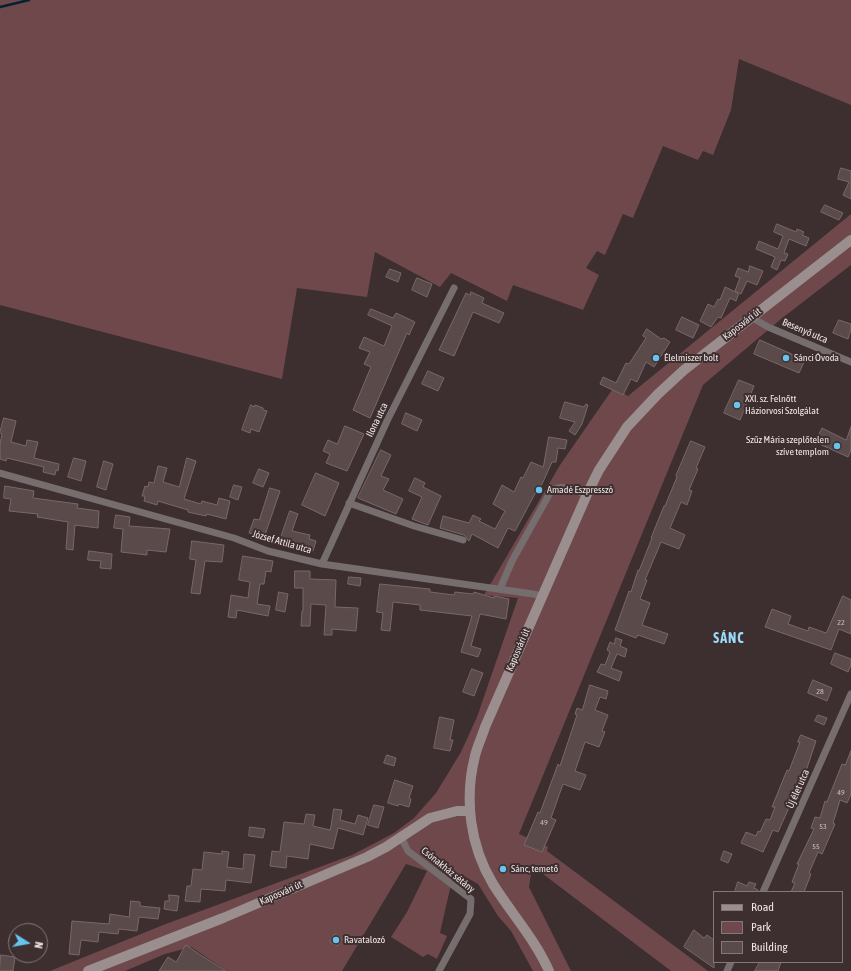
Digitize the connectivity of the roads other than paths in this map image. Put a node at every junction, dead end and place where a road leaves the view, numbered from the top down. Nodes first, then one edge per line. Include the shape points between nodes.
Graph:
1 (851, 240) edge
2 (454, 288) dead end
3 (751, 317) junction
4 (851, 362) edge
5 (0, 473) edge
6 (587, 495) junction
7 (349, 503) junction
8 (463, 540) dead end
9 (322, 564) junction
10 (500, 589) junction
11 (542, 596) junction
12 (851, 694) edge
13 (470, 811) junction
14 (401, 837) junction
15 (763, 891) edge
16 (88, 971) edge
17 (439, 971) edge
18 (549, 971) edge

1 - 3 main road, Kaposvári út
2 - 7 street, Ilona utca
3 - 4 street, Besenyő utca via 768,327
3 - 6 main road, Kaposvári út via 684,370 647,404 627,427
5 - 9 street, József Attila utca via 234,538 268,551
6 - 10 street via 565,487 559,487 551,492 512,561
6 - 11 main road, Kaposvári út
7 - 8 street
7 - 9 street, Ilona utca
9 - 10 street, József Attila utca
10 - 11 street, József Attila utca
11 - 13 main road, Kaposvári út via 475,755 470,787
12 - 15 street, Új élet utca
13 - 14 main road, Kaposvári út via 456,811 436,816
13 - 18 main road, Kaposvári út via 474,837 492,883
14 - 16 main road, Kaposvári út via 367,857 223,918
14 - 17 street, Csónakház sétány via 408,851 471,899 470,914

